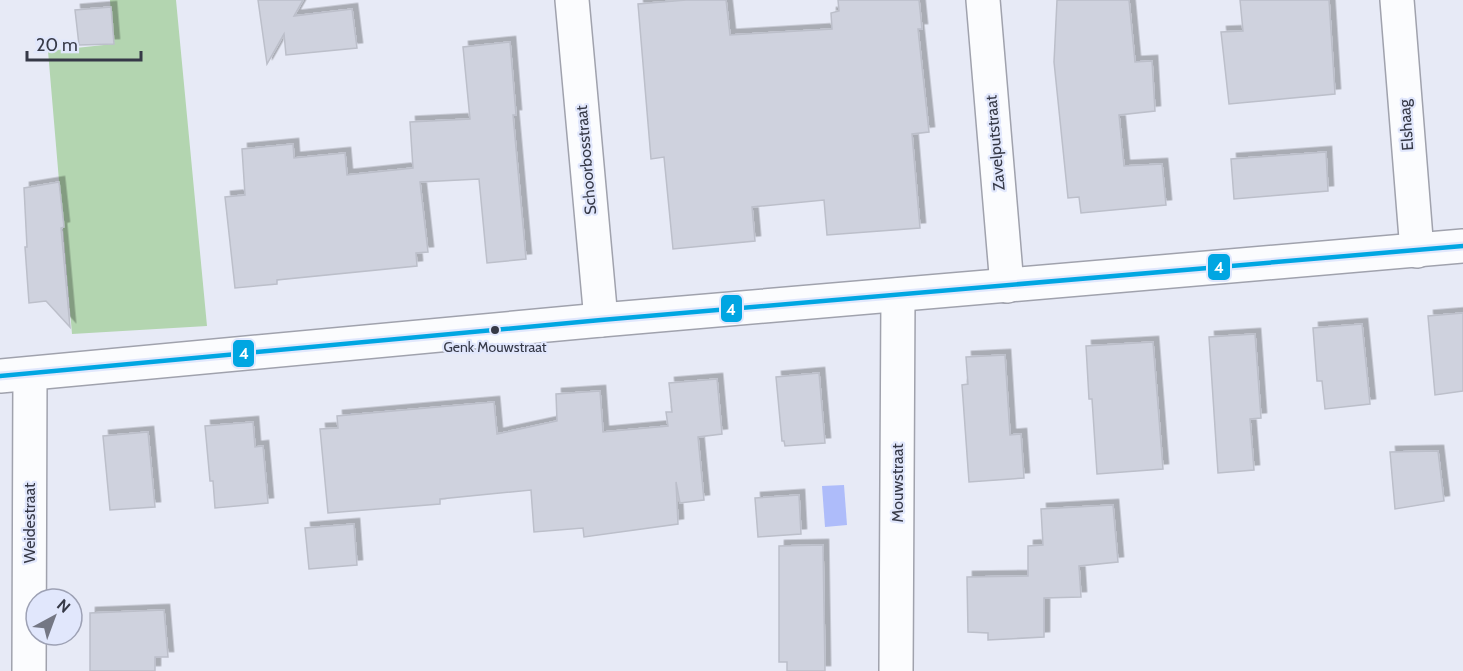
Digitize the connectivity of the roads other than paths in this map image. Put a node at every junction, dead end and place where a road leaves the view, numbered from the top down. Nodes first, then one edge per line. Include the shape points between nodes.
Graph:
1 (572, 0) edge
2 (983, 0) edge
3 (1397, 0) edge
4 (1463, 246) edge
5 (1417, 251) junction
6 (1007, 286) junction
7 (898, 295) junction
8 (601, 320) junction
9 (15, 375) edge
10 (29, 671) edge
11 (896, 671) edge

1 - 8 street, Schoorbosstraat
2 - 6 street, Zavelputstraat
3 - 5 street, Elshaag
4 - 5 street
5 - 6 street
6 - 7 street
7 - 8 street
7 - 11 street, Mouwstraat
8 - 9 street
9 - 10 street, Weidestraat

